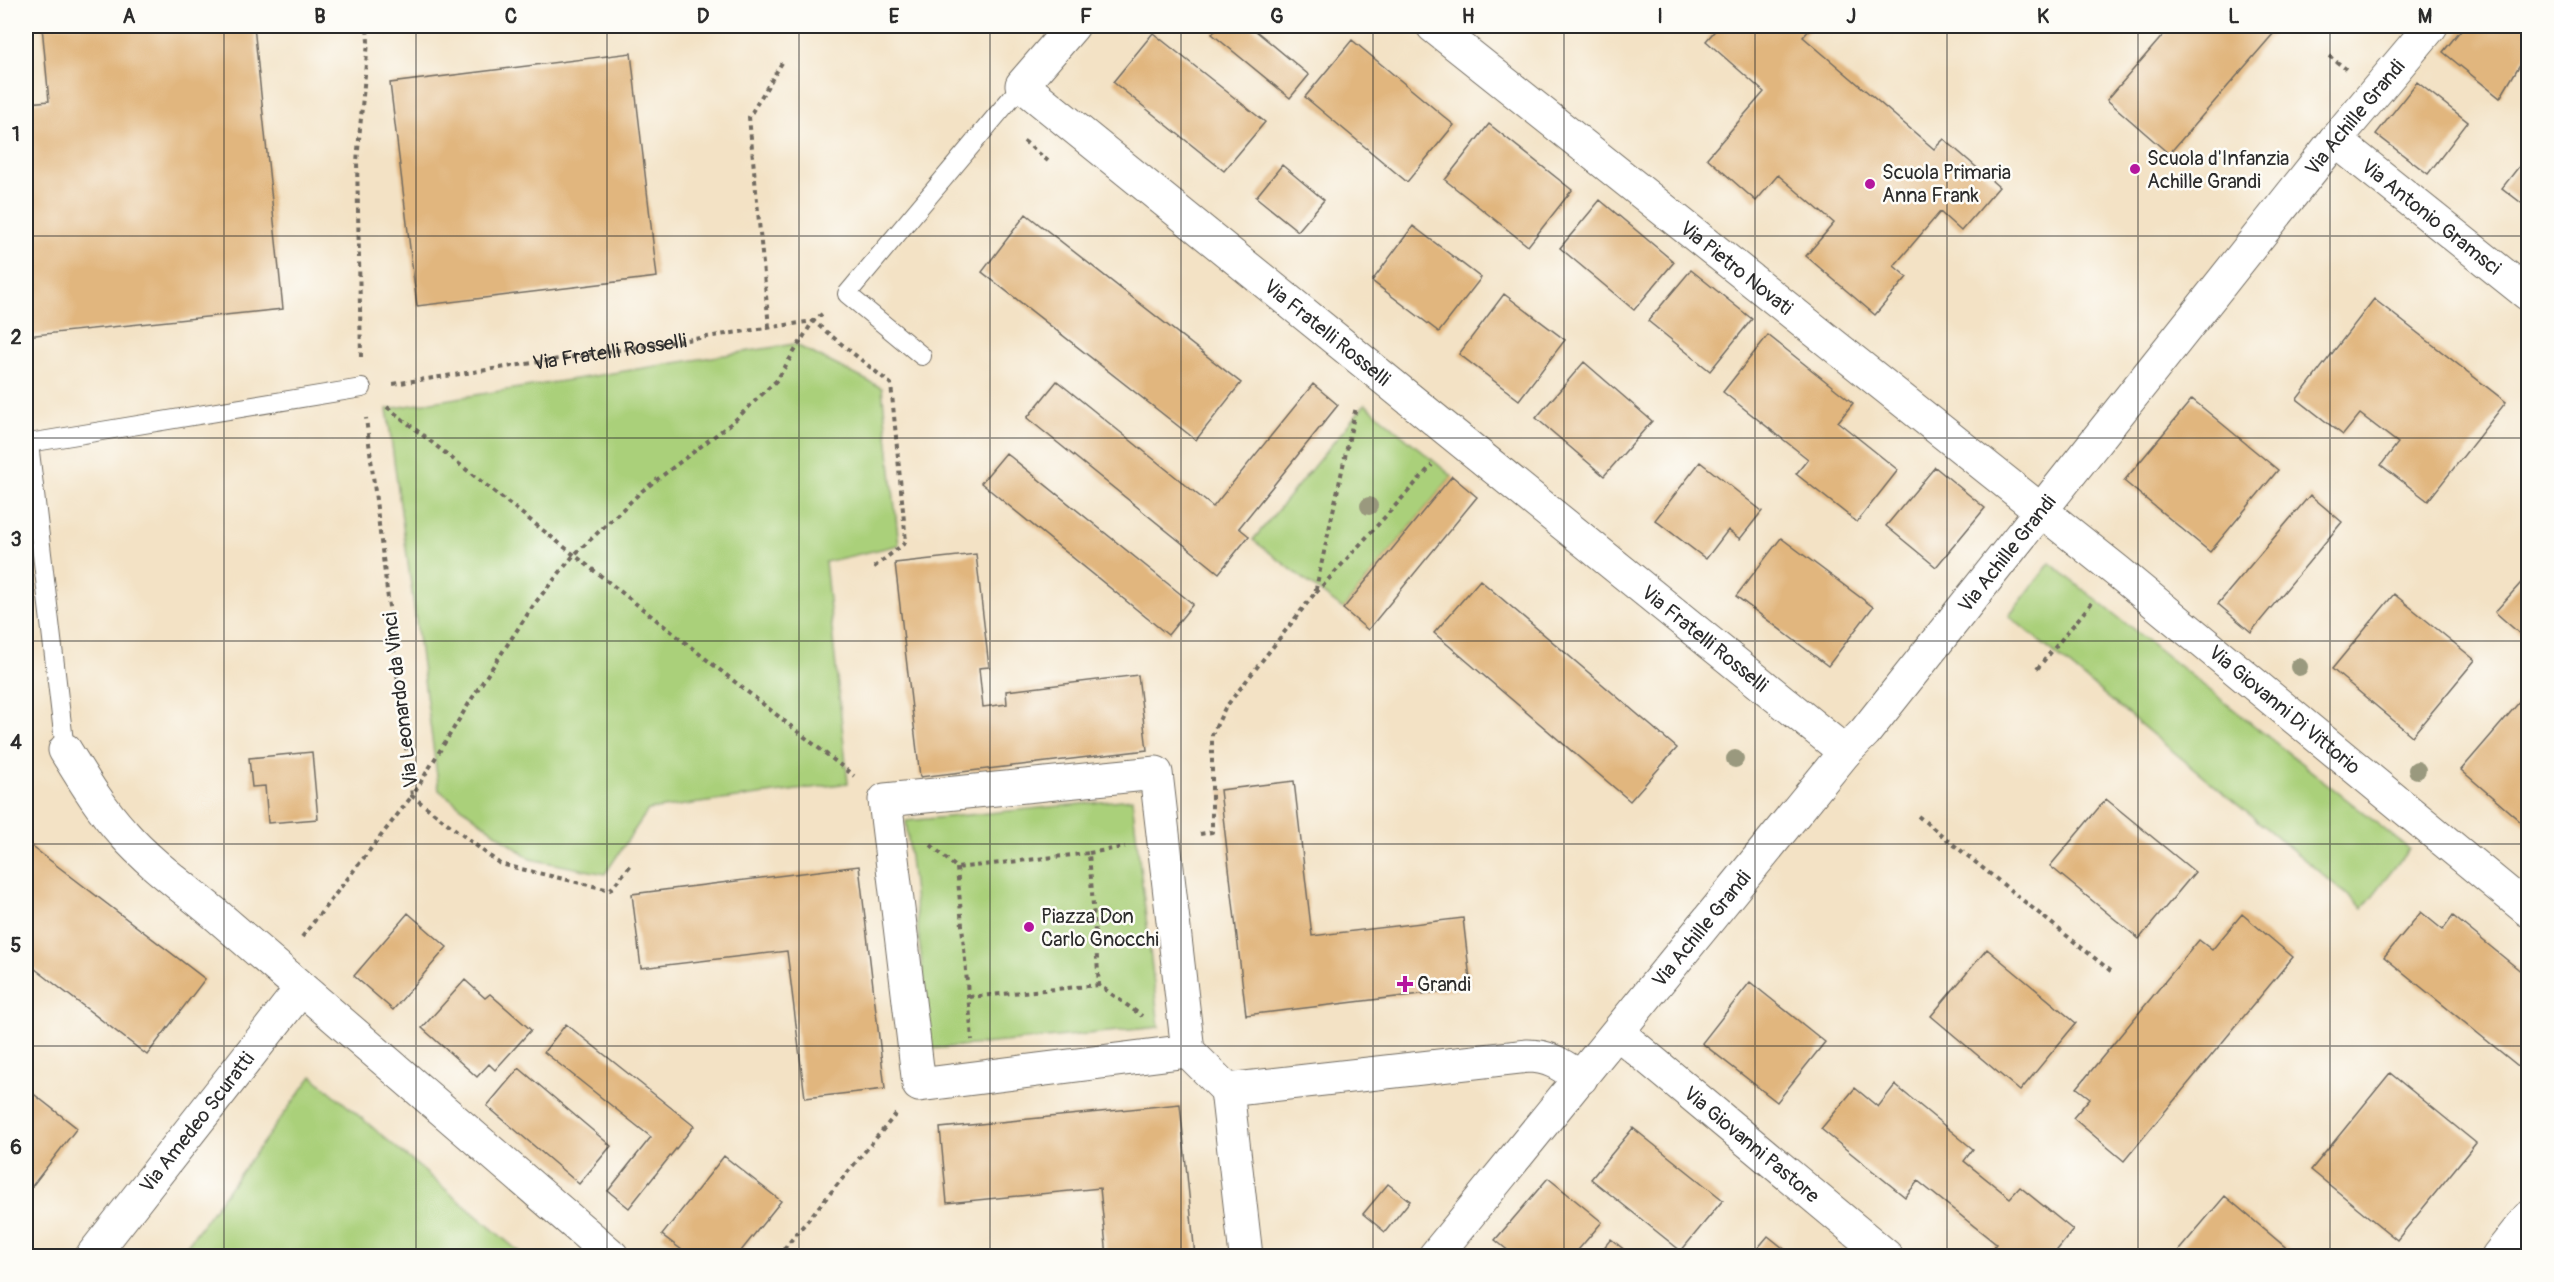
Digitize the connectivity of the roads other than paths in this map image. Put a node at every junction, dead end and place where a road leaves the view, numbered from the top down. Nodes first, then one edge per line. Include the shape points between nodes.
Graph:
1 (1073, 26) edge
2 (1433, 26) edge
3 (2431, 26) edge
4 (1022, 85) junction
5 (2335, 140) junction
6 (2529, 294) edge
7 (922, 356) dead end
8 (362, 388) road end
9 (2041, 511) junction
10 (65, 750) joint
11 (1845, 752) junction
12 (2529, 910) edge
13 (290, 978) junction
14 (1618, 1033) junction
15 (1188, 1051) junction
16 (1581, 1078) junction
17 (1227, 1090) junction
18 (2529, 1218) edge
19 (1439, 1255) edge
20 (92, 1257) edge
21 (612, 1257) edge
22 (1246, 1257) edge
23 (1886, 1257) edge
24 (2498, 1257) edge

1 - 4 street
2 - 9 street, Via Pietro Novati
3 - 5 street, Via Achille Grandi
4 - 7 lane via 847,294
4 - 11 street, Via Fratelli Rosselli
5 - 6 street, Via Antonio Gramsci
5 - 9 street, Via Achille Grandi
8 - 10 lane via 29,443
9 - 11 street, Via Achille Grandi
9 - 12 street, Via Giovanni Di Vittorio
10 - 13 street via 92,796 123,834
11 - 14 street, Via Achille Grandi
13 - 20 street, Via Amedeo Scuratti
13 - 21 street
14 - 16 street, Via Achille Grandi
14 - 23 street, Via Giovanni Pastore
15 - 15 street via 919,1085 885,800 1156,773
15 - 17 street
16 - 17 street via 1543,1056 1528,1056
16 - 19 street, Via Achille Grandi
17 - 22 street
18 - 24 street

